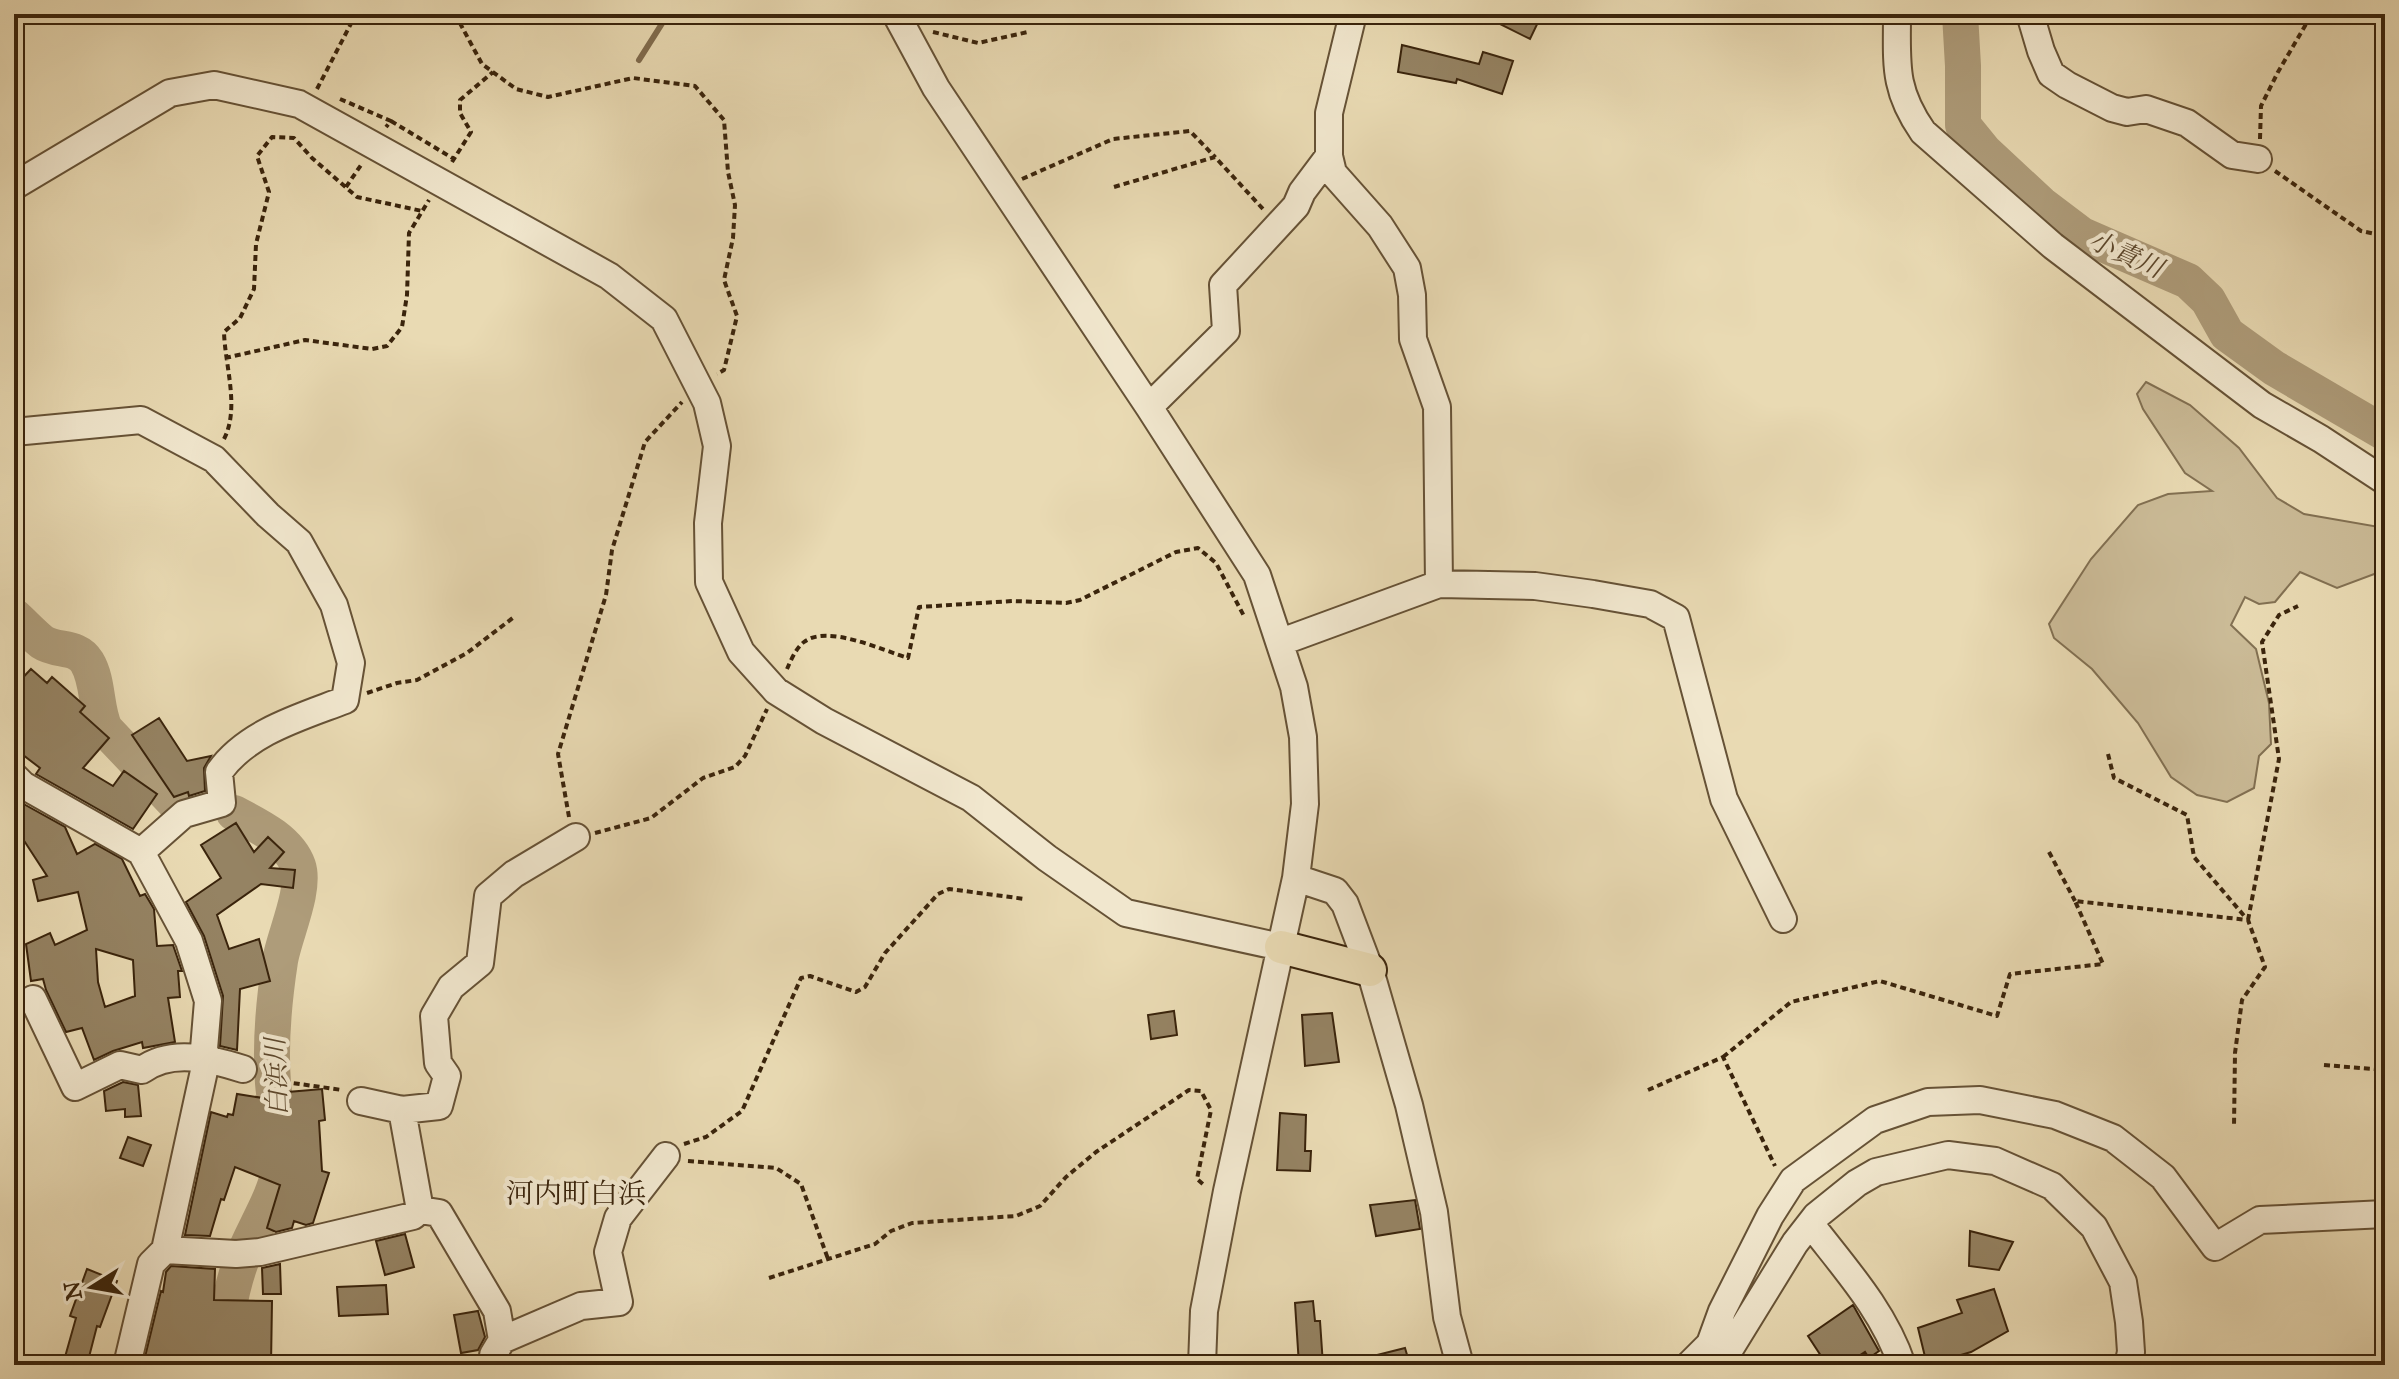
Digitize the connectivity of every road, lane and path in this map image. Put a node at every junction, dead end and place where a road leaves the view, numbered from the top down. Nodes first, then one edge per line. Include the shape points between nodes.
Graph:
1 (356, 14) edge
2 (455, 14) edge
3 (1353, 14) edge
4 (1897, 14) edge
5 (2030, 14) edge
6 (2312, 14) edge
7 (899, 19) edge
8 (1028, 32) dead end
9 (493, 72) junction
10 (316, 88) dead end
11 (391, 121) dead end
12 (1329, 156) junction
13 (1215, 157) junction
14 (454, 159) junction
15 (2258, 159) junction
16 (440, 183) junction
17 (14, 186) edge
18 (1114, 187) dead end
19 (1002, 188) junction
20 (422, 211) junction
21 (1278, 225) junction
22 (2385, 236) edge
23 (225, 358) junction
24 (699, 384) junction
25 (1149, 407) junction
26 (14, 432) edge
27 (214, 459) junction
28 (2385, 481) edge
29 (1439, 584) junction
30 (2298, 606) dead end
31 (514, 617) dead end
32 (1250, 628) dead end
33 (1281, 642) junction
34 (776, 691) junction
35 (345, 700) junction
36 (2108, 754) dead end
37 (14, 776) edge
38 (576, 837) junction
39 (141, 852) junction
40 (2049, 852) dead end
41 (1296, 878) junction
42 (1025, 899) dead end
43 (2075, 901) junction
44 (1783, 919) dead end
45 (2248, 920) junction
46 (1281, 947) junction
47 (1370, 970) junction
48 (33, 999) dead end
49 (207, 1057) junction
50 (1723, 1057) junction
51 (2324, 1065) dead end
52 (2385, 1070) edge
53 (254, 1074) joint
54 (1648, 1090) dead end
55 (361, 1101) joint
56 (402, 1110) junction
57 (2234, 1127) dead end
58 (666, 1156) junction
59 (1787, 1190) junction
60 (1227, 1191) junction
61 (420, 1210) junction
62 (2385, 1214) edge
63 (1808, 1227) junction
64 (165, 1250) junction
65 (828, 1259) junction
66 (769, 1278) dead end
67 (502, 1340) junction
68 (1719, 1354) edge
69 (127, 1365) edge
70 (493, 1365) edge
71 (1202, 1365) edge
72 (1460, 1365) edge
73 (1689, 1365) edge
74 (1902, 1365) edge
75 (2128, 1365) edge

1 - 10 path
2 - 9 path via 482,64
3 - 12 street via 1329,113
4 - 28 street via 1898,78 1923,132 2053,246 2262,405
5 - 15 street via 2051,74 2067,85 2112,108 2146,109 2187,123 2232,155
6 - 15 path via 2261,106
7 - 8 path via 978,43
7 - 19 street via 936,88
9 - 14 path via 460,100 460,113 471,132
9 - 24 path via 516,89 548,97 633,78 695,86 724,120 735,205 724,280 737,316 724,370
11 - 14 path
12 - 21 street
12 - 29 street via 1333,173 1380,226 1407,268 1413,339 1437,407
13 - 18 path
13 - 19 path via 1190,131 1113,139
13 - 21 path
14 - 16 path
15 - 22 path via 2361,231
16 - 17 street via 299,104 214,85 170,93
16 - 20 path
16 - 24 street via 609,276 653,310 664,319
19 - 25 street
20 - 23 path via 409,233 402,327 387,346 372,349 305,340
20 - 23 path via 357,197 294,138 272,137 257,156 269,192 256,244 254,289 240,318 224,332
21 - 25 street via 1223,285 1226,331
23 - 27 path via 232,402 228,433
24 - 34 street via 717,446 708,523 709,582 741,652
24 - 38 path via 645,442 612,550 606,595 558,754
25 - 33 street via 1257,575
26 - 27 street via 141,420
27 - 35 street via 299,542 334,605 351,663
29 - 33 street
29 - 44 street via 1535,586 1593,594 1650,604 1676,618 1724,799
30 - 45 path via 2279,615 2262,642 2279,759
31 - 35 path via 467,653 417,680
32 - 34 path via 1216,563 1198,548 1176,552 1066,603 919,607 908,658 821,634 804,642
33 - 41 street via 1303,737 1305,804
34 - 38 path via 735,767 703,778 651,818
34 - 46 street via 971,798 1126,913
35 - 39 street via 270,731 231,754 219,772 222,803 184,814
36 - 45 path via 2114,778 2187,815 2194,857
37 - 39 street
38 - 56 street via 488,896 480,963 451,987 434,1016 438,1063 447,1076 439,1106
39 - 49 street via 189,941 208,1001
40 - 43 path
41 - 46 street
41 - 47 street via 1335,891
42 - 58 path via 949,889 938,894 885,953 865,987 856,992 810,976 801,978 742,1111 706,1137 674,1147
43 - 45 path
43 - 50 path via 2103,964 2010,974 1997,1016 1880,981 1791,1002
45 - 57 path via 2265,967 2242,1000
46 - 47 main road
46 - 60 street
47 - 72 street via 1434,1212 1447,1317
48 - 49 street via 75,1087 120,1065 142,1070 155,1060
49 - 53 street
49 - 64 street
50 - 54 path
50 - 59 path
51 - 52 path
53 - 55 path via 351,1092
55 - 56 street
56 - 61 street
58 - 65 path via 701,1164 776,1168 801,1184
58 - 67 street via 618,1218 608,1252 619,1302 581,1306
59 - 62 street via 1793,1180 1875,1120 1928,1102 1980,1100 2055,1115 2113,1138 2163,1177 2215,1247 2260,1220
59 - 68 street via 1722,1311
60 - 65 path via 1202,1186 1197,1179 1211,1110 1201,1091 1189,1090 1096,1152 1040,1206 1016,1216 912,1223 875,1244
60 - 71 street via 1204,1311
61 - 64 street via 413,1216 244,1253
61 - 67 street via 439,1213 497,1311
63 - 68 street
63 - 74 street via 1875,1307
63 - 75 street via 1876,1172 1948,1155 1995,1161 2038,1179 2094,1227 2123,1282
64 - 69 street via 151,1264
65 - 66 path
67 - 70 street
68 - 73 street

